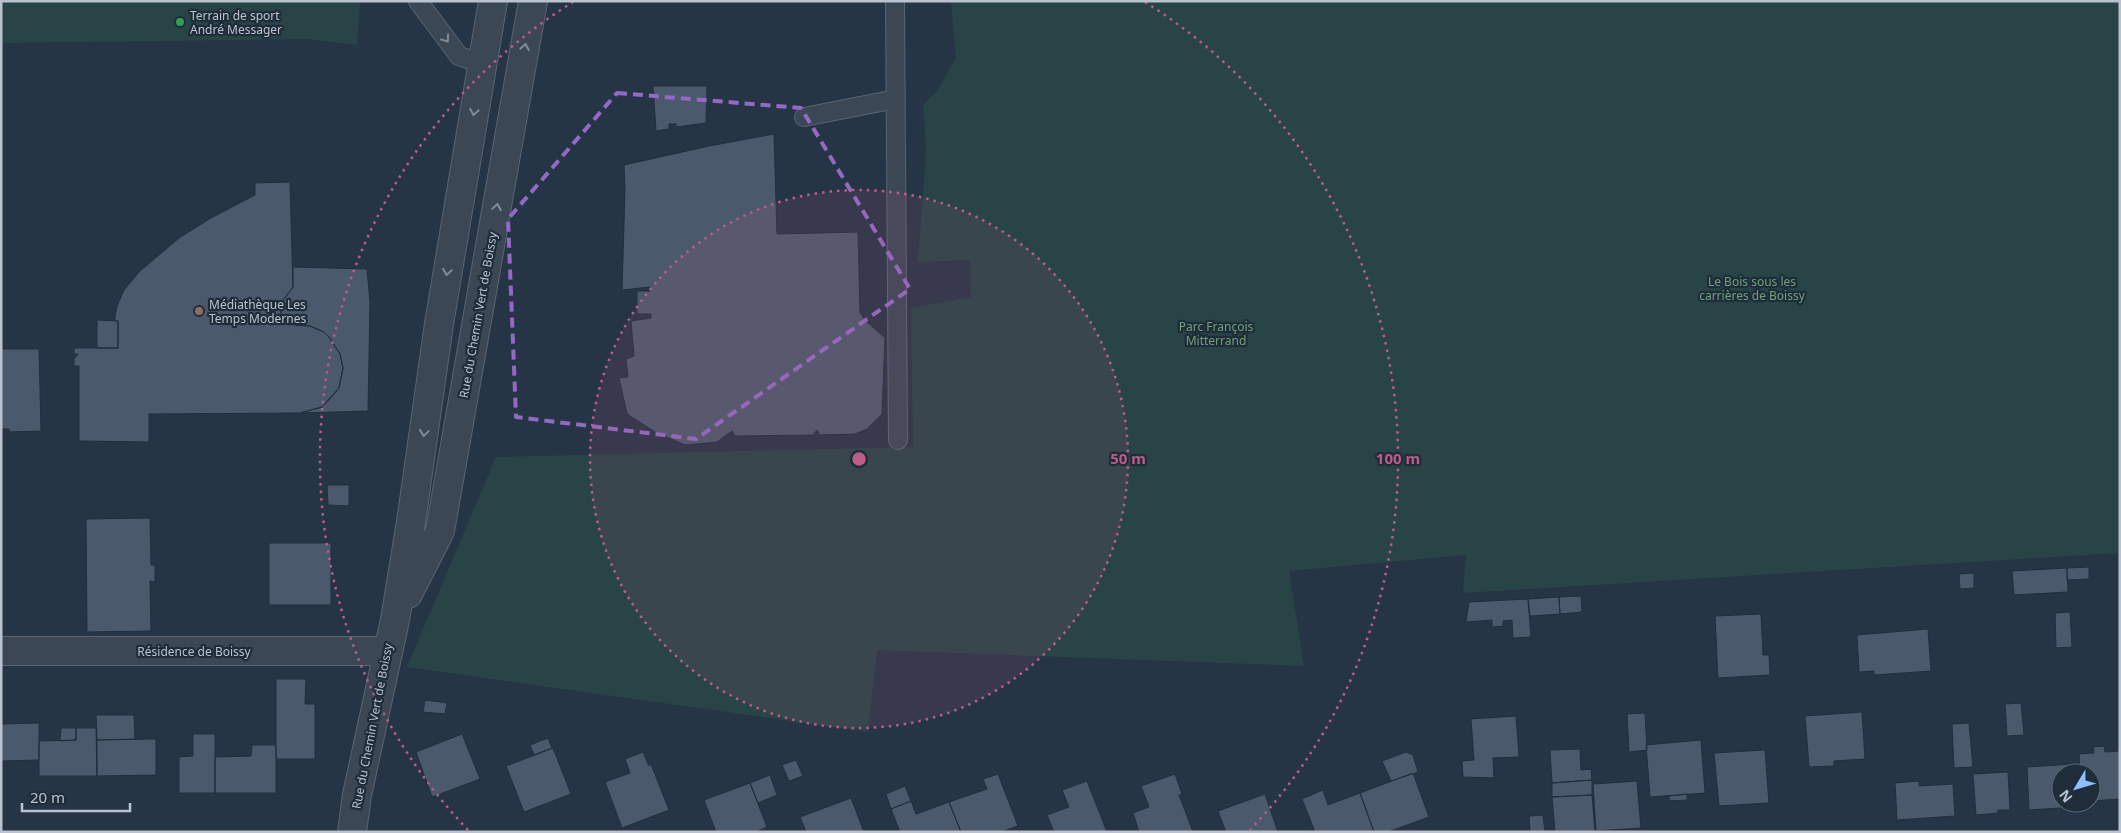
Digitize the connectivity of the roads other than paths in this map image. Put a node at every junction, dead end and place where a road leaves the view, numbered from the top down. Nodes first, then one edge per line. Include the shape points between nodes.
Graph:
1 (418, 1) edge
2 (493, 1) edge
3 (533, 1) edge
4 (895, 1) edge
5 (482, 64) junction
6 (896, 99) junction
7 (804, 117) dead end
8 (898, 440) dead end
9 (395, 620) junction
10 (1, 651) edge
11 (387, 651) junction
12 (352, 832) edge

1 -> 5 lane via 459,56
2 - 5 street, Rue du Chemin Vert de Boissy
9 -> 3 street, Rue du Chemin Vert de Boissy via 440,531
4 - 6 lane
5 -> 9 street, Rue du Chemin Vert de Boissy
6 - 7 lane
6 - 8 lane
9 - 11 street, Rue du Chemin Vert de Boissy
10 - 11 street, Résidence de Boissy
11 - 12 street, Rue du Chemin Vert de Boissy

